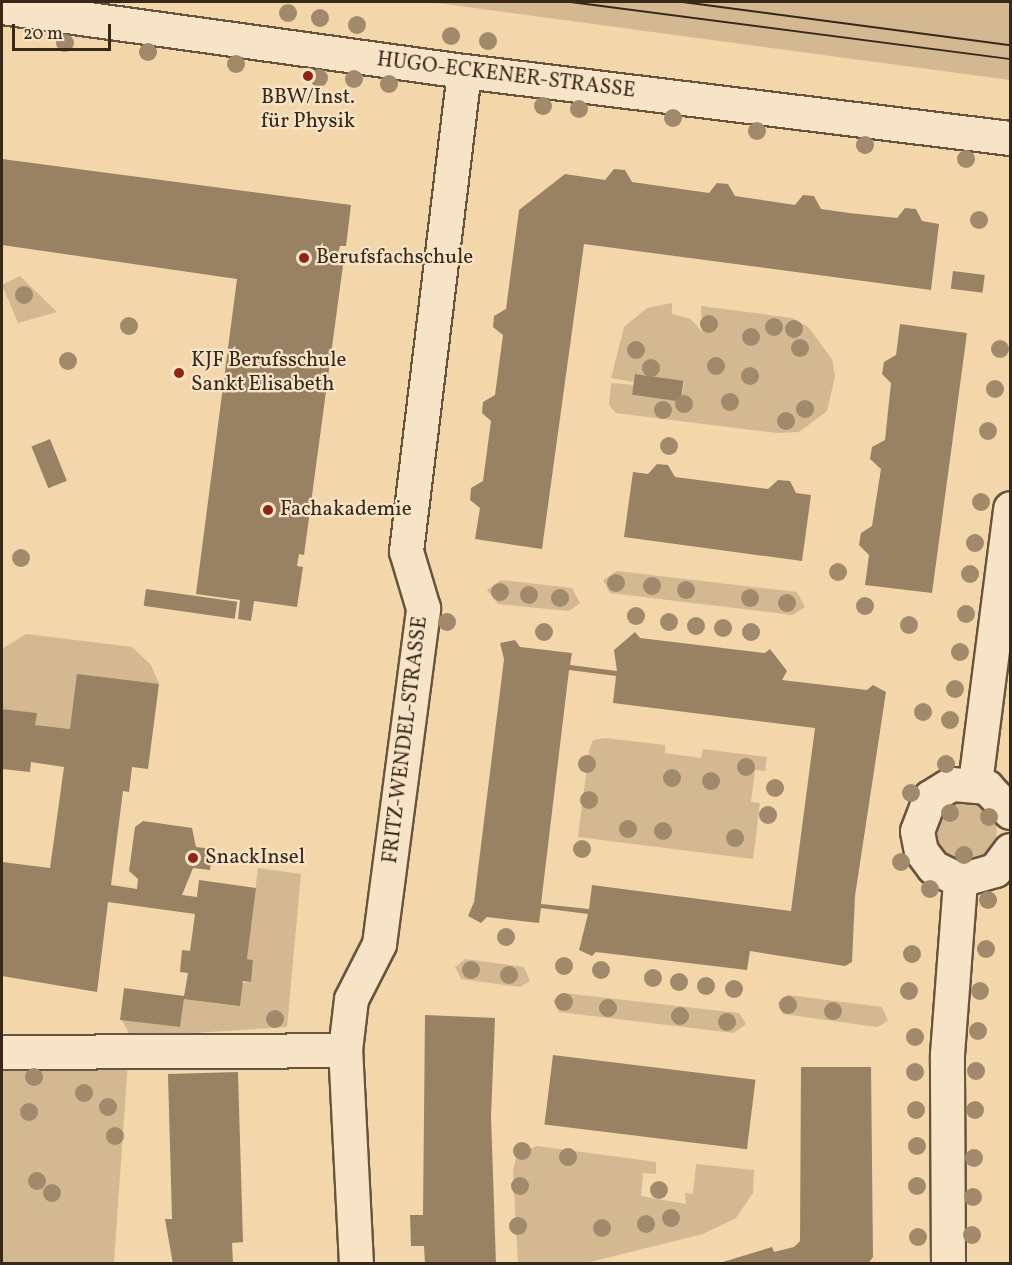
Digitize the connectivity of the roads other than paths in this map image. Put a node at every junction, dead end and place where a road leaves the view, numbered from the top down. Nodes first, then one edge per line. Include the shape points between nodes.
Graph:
1 (2, 7) edge
2 (464, 71) junction
3 (1011, 138) edge
4 (1011, 508) edge
5 (975, 783) junction
6 (1011, 812) edge
7 (1011, 850) edge
8 (960, 879) junction
9 (345, 1050) junction
10 (2, 1052) edge
11 (356, 1263) edge
12 (948, 1263) edge

1 - 2 street, HUGO-ECKENER-STRASSE
2 - 3 street, HUGO-ECKENER-STRASSE
2 - 9 street, FRITZ-WENDEL-STRASSE via 406,551 423,608 379,944 351,999
4 - 5 street
5 - 6 street via 998,794
5 - 8 street via 940,789 918,819 918,841 926,860 941,873
7 - 8 street via 995,870
8 - 12 street via 947,1054
9 - 10 street
9 - 11 street, FRITZ-WENDEL-STRASSE

